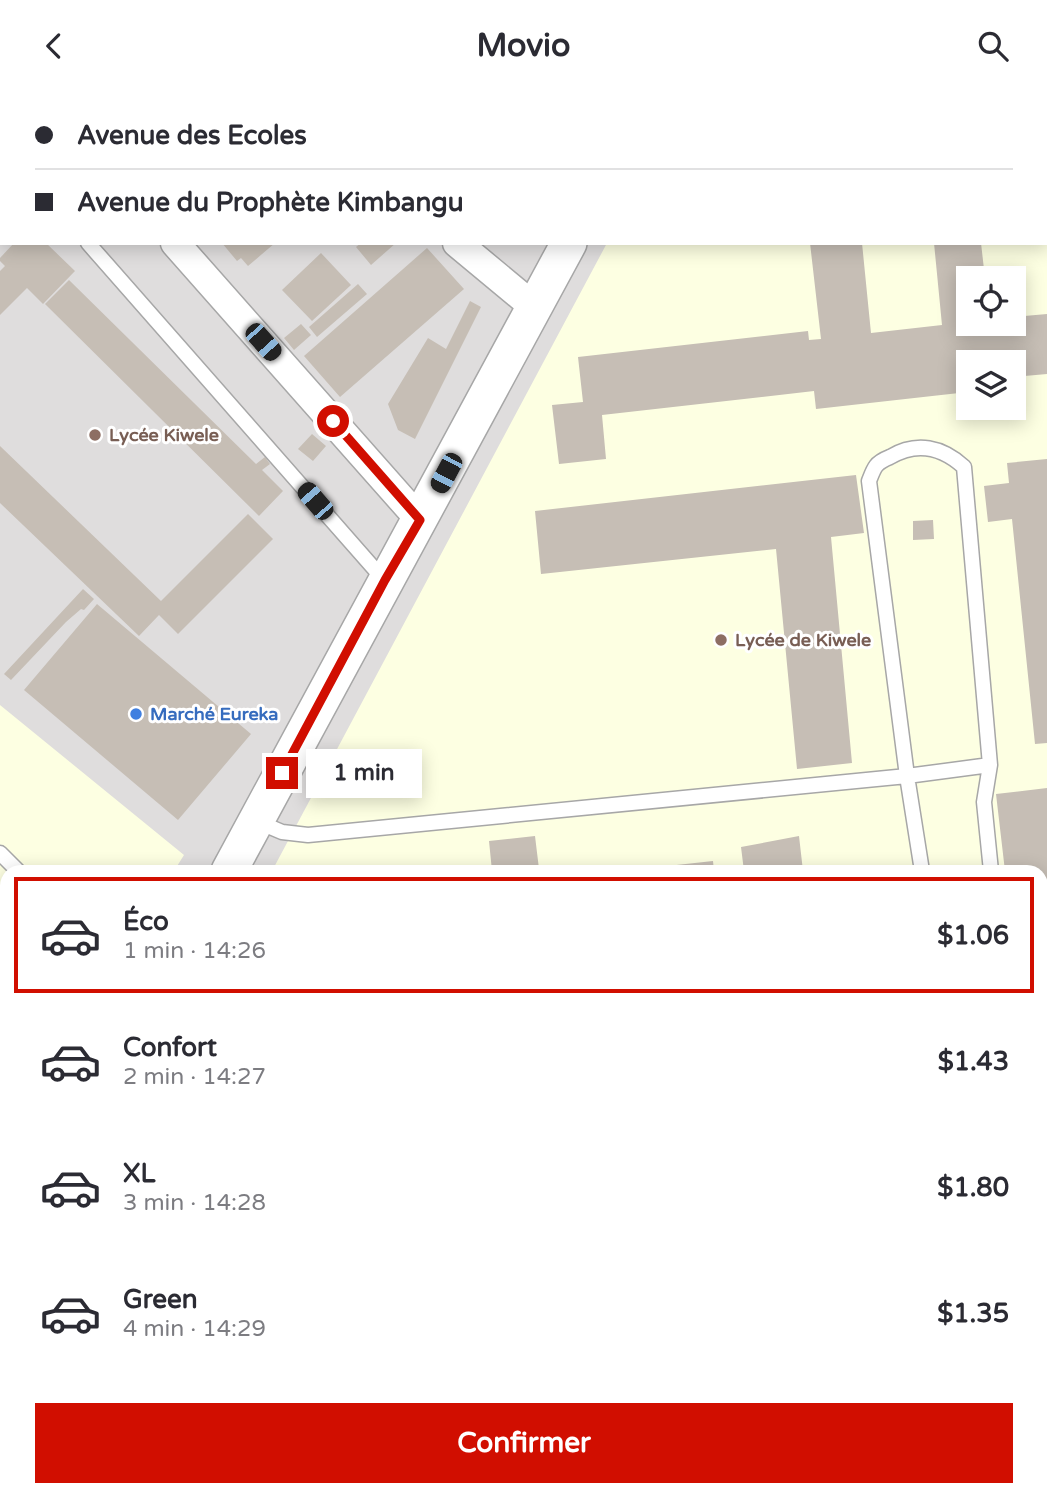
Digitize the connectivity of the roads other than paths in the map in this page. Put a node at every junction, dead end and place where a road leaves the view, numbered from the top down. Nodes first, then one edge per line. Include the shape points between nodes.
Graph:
1 (90, 245) edge
2 (178, 245) edge
3 (459, 245) edge
4 (568, 245) edge
5 (534, 307) junction
6 (420, 520) junction
7 (385, 580) junction
8 (990, 765) junction
9 (907, 776) junction
10 (256, 821) junction
11 (232, 865) edge
12 (921, 865) edge
13 (990, 865) edge

1 - 7 lane
2 - 6 street
3 - 5 street
4 - 5 street
5 - 6 street
6 - 7 street
7 - 10 street
8 - 9 lane
8 - 9 lane via 964,467 951,455 919,447 877,464 869,481
8 - 13 lane via 984,802
9 - 10 lane via 308,835 282,832
9 - 12 lane
10 - 11 street

